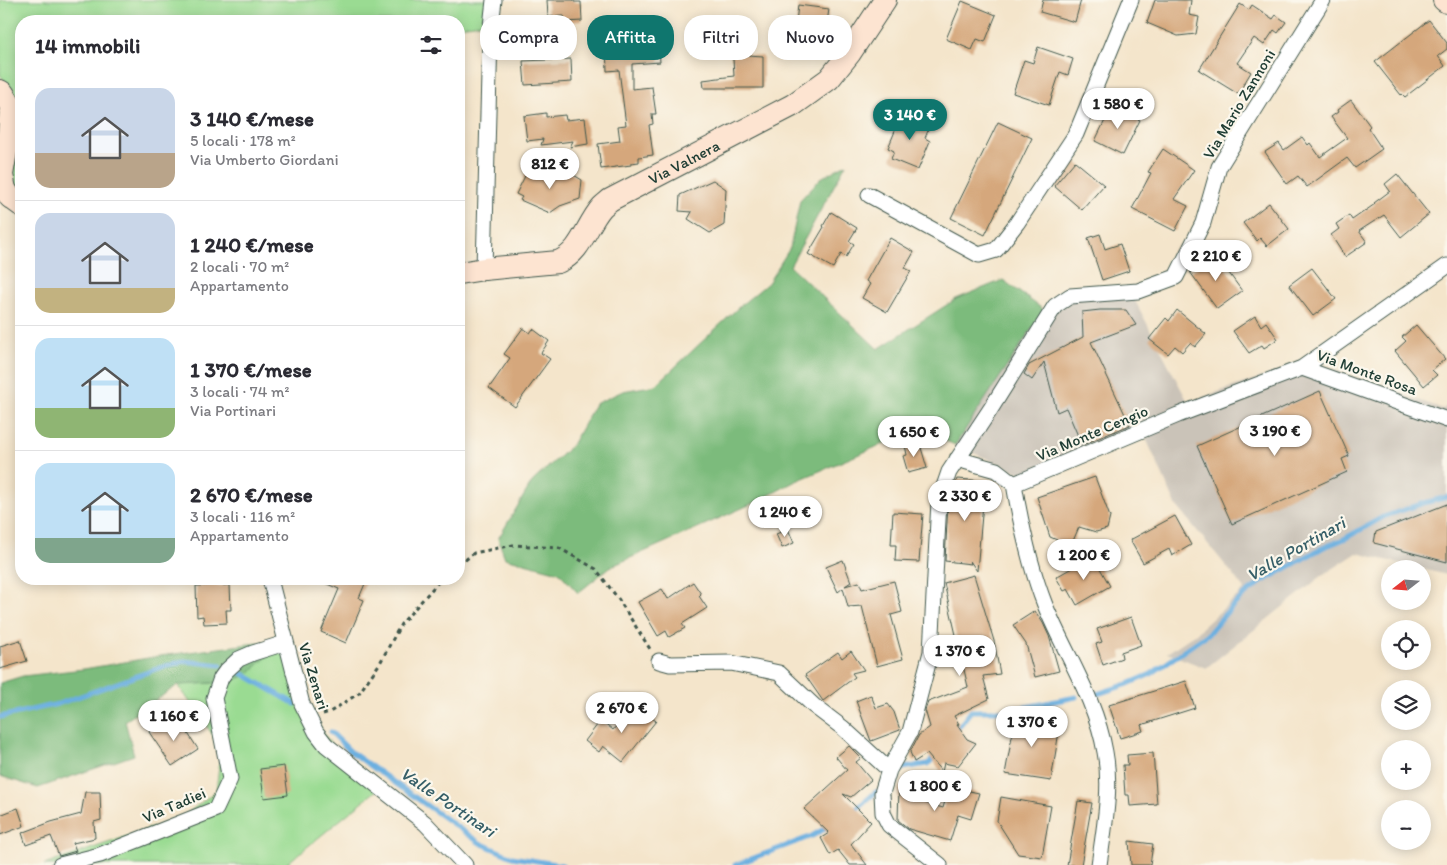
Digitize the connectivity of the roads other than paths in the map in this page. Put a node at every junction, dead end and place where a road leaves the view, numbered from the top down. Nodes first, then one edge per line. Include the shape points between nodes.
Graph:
1 (494, 0) edge
2 (886, 0) edge
3 (1131, 0) edge
4 (1324, 0) edge
5 (1444, 0) edge
6 (1447, 2) edge
7 (0, 91) edge
8 (869, 195) dead end
9 (15, 201) edge
10 (1447, 266) edge
11 (484, 269) junction
12 (465, 272) edge
13 (1302, 368) junction
14 (1447, 420) edge
15 (957, 459) junction
16 (1014, 484) junction
17 (271, 585) edge
18 (285, 643) junction
19 (659, 661) road end
20 (888, 770) junction
21 (60, 865) edge
22 (465, 865) edge
23 (940, 865) edge
24 (1098, 865) edge

1 - 11 street via 490,35
2 - 11 street, Via Valnera via 829,79 793,105 610,200 567,258 558,262
3 - 8 street via 1076,134 996,250 979,255
4 - 15 street, Via Mario Zannoni via 1219,166 1203,223 1176,277 1138,291 1070,296 1054,306
5 - 6 street
7 - 9 street via 11,106 2,175 5,189
10 - 13 street, Via Monte Cengio
11 - 12 street, Via Valnera
13 - 14 street, Via Monte Rosa
13 - 16 street, Via Monte Cengio via 1178,415
15 - 16 street via 996,470
15 - 20 street, Via Mario Zannoni via 939,501 931,652 910,732
16 - 24 street via 1034,574 1058,634 1093,706 1105,752 1108,797
17 - 18 street, Via Zenari
18 - 21 street, Via Tadiei via 239,659 221,678 214,698 230,779 216,808 100,855
18 - 22 street, Via Zenari via 308,720 326,745 424,823
19 - 20 street via 670,664 731,663 778,673
20 - 23 street, Via Mario Zannoni via 882,793 889,825

